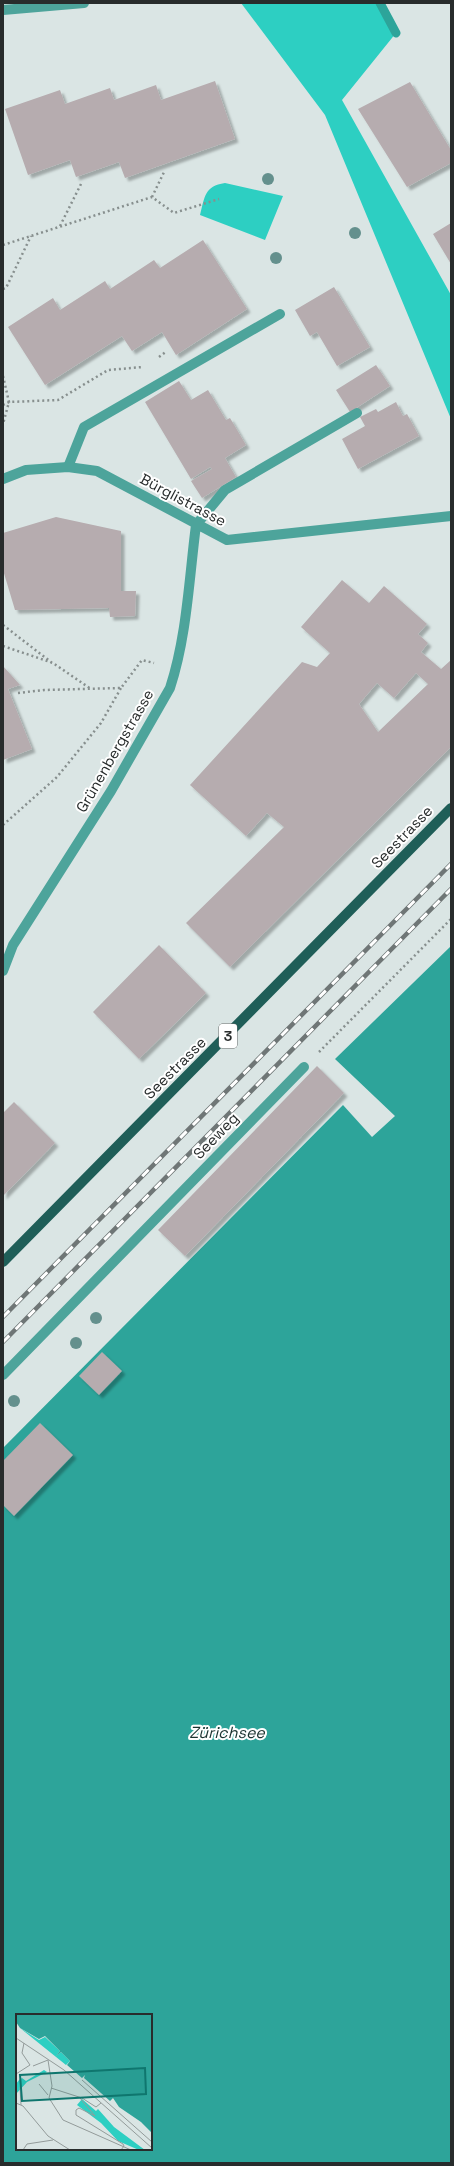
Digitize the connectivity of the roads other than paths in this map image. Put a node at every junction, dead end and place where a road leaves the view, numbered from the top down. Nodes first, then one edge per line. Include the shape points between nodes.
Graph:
1 (84, 3) edge
2 (3, 10) edge
3 (280, 314) dead end
4 (357, 413) dead end
5 (68, 467) junction
6 (3, 479) edge
7 (451, 516) edge
8 (196, 525) junction
9 (451, 808) edge
10 (3, 971) edge
11 (304, 1067) road end
12 (3, 1262) edge
13 (3, 1376) edge

1 - 2 street
3 - 5 street via 84,428
4 - 8 street via 225,490
5 - 6 street, Bürglistrasse via 26,470
5 - 8 street, Bürglistrasse via 98,471
7 - 8 street, Bürglistrasse via 227,540
8 - 10 street, Grünenbergstrasse via 182,636 170,688 111,791 13,944
9 - 12 main road, Seestrasse / 3
11 - 13 street, Seeweg

